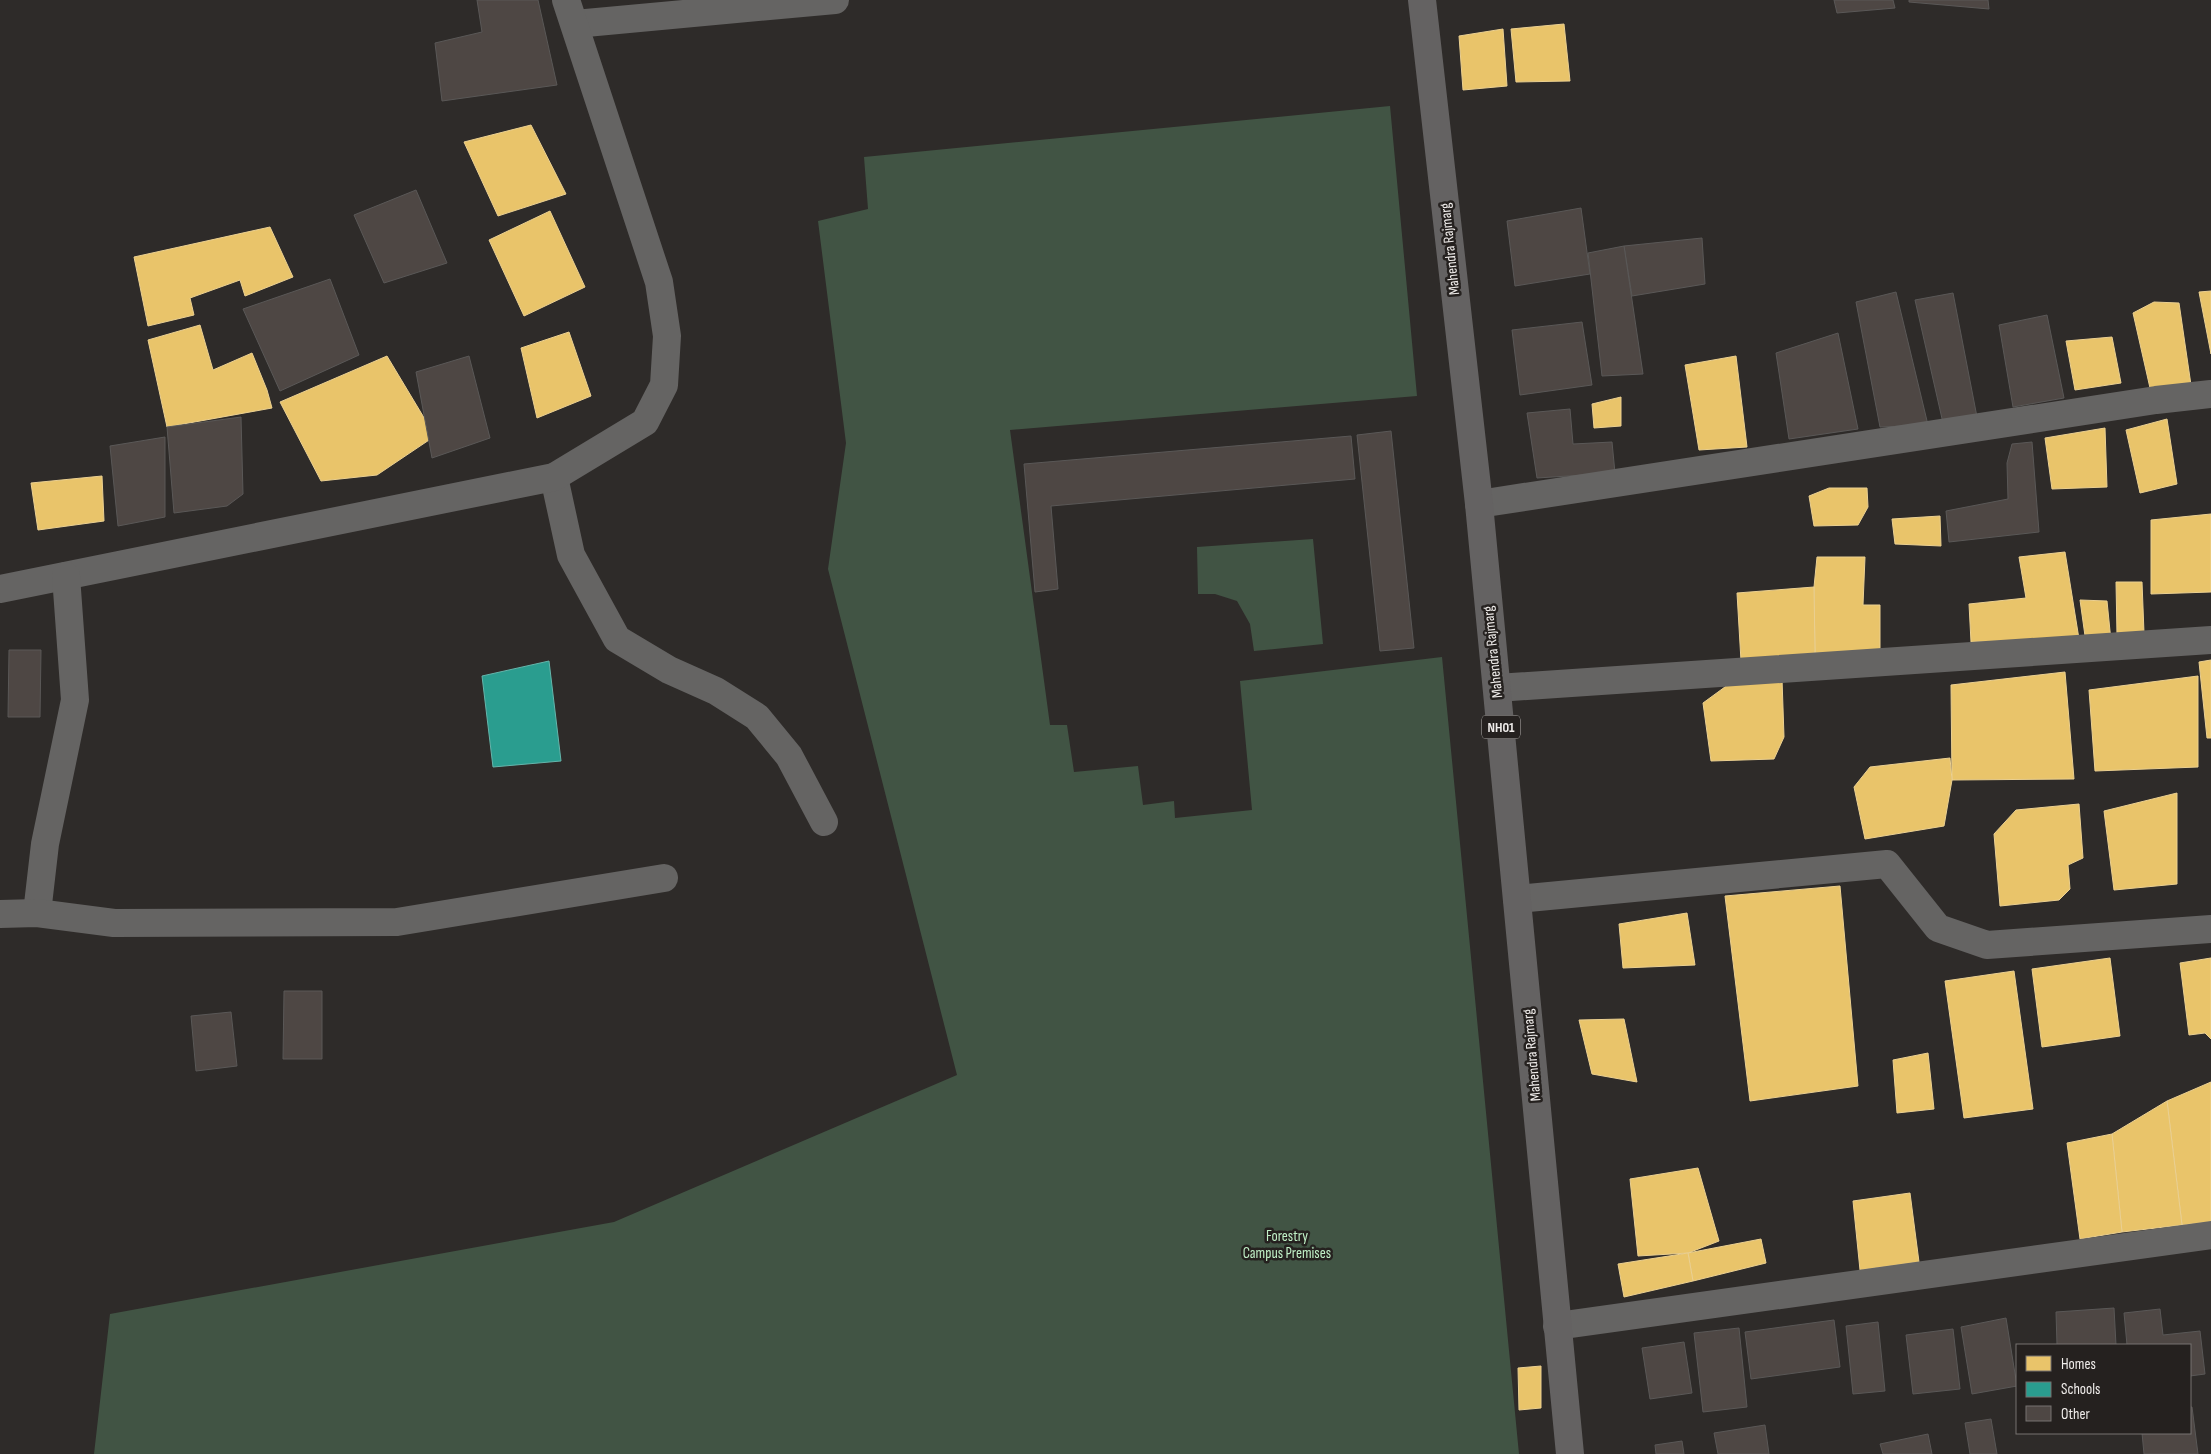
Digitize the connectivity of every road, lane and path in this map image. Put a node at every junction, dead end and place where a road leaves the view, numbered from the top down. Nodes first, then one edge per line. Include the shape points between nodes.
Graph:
1 (835, 0) edge
2 (1422, 0) edge
3 (571, 12) edge
4 (2211, 394) edge
5 (554, 477) junction
6 (1479, 504) junction
7 (66, 576) junction
8 (0, 589) edge
9 (2211, 640) edge
10 (1497, 688) junction
11 (824, 822) dead end
12 (664, 878) dead end
13 (1517, 900) junction
14 (37, 913) junction
15 (0, 914) edge
16 (2211, 929) edge
17 (2211, 1236) edge
18 (1557, 1326) junction
19 (1570, 1454) edge

1 - 3 street
2 - 6 highway, Mahendra Rajmarg / NH01
3 - 5 street via 659,282 667,336 664,385 646,422
4 - 6 street
5 - 7 street
5 - 11 street via 571,555 618,639 669,670 716,691 757,717 789,756
6 - 10 highway, Mahendra Rajmarg / NH01
7 - 8 street
7 - 14 street via 75,700 45,844
9 - 10 street
10 - 13 highway, Mahendra Rajmarg / NH01
12 - 14 street via 397,922 114,923
13 - 16 street via 1886,864 1938,928 1988,945
13 - 18 highway, Mahendra Rajmarg / NH01
14 - 15 street
17 - 18 street
18 - 19 highway, Mahendra Rajmarg / NH01

